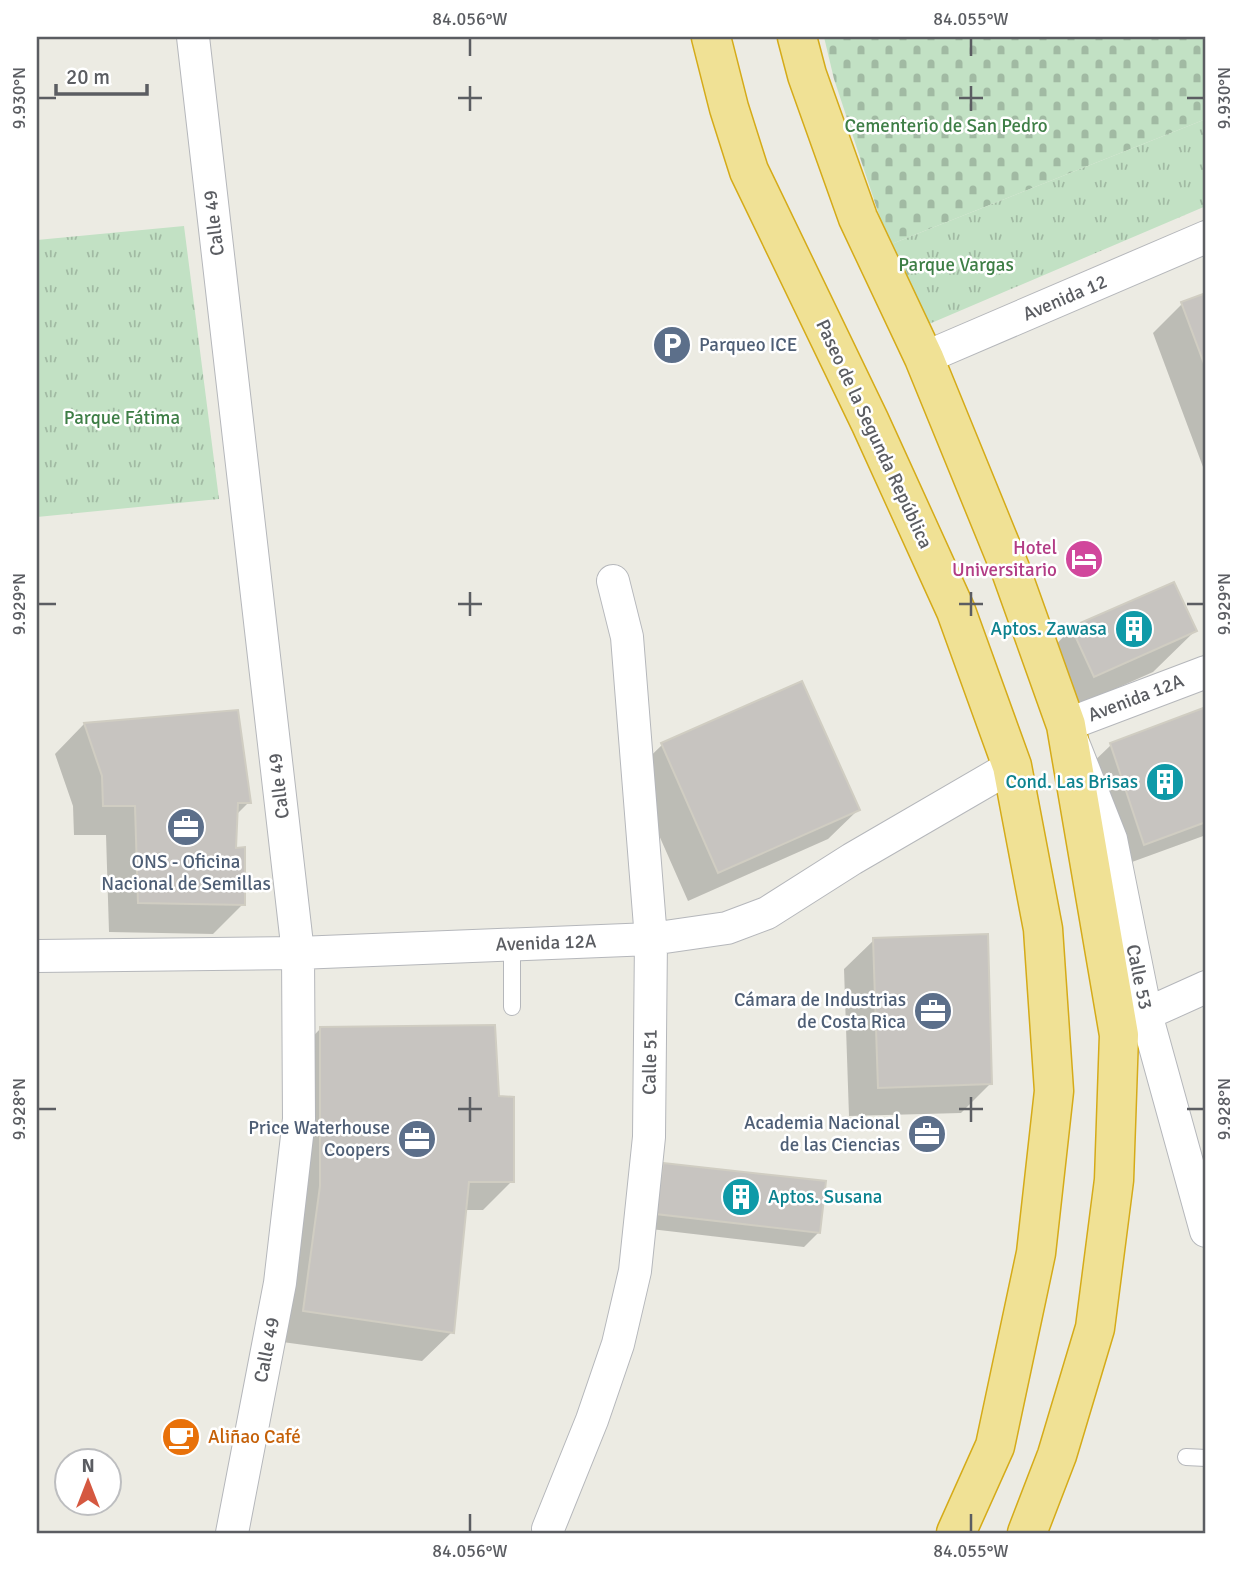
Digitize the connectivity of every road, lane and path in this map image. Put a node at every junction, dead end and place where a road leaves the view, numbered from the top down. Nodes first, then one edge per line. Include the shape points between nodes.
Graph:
1 (193, 37) edge
2 (711, 37) edge
3 (797, 37) edge
4 (1206, 237) edge
5 (924, 358) junction
6 (613, 581) dead end
7 (1206, 672) edge
8 (1066, 724) junction
9 (1012, 765) junction
10 (652, 939) junction
11 (512, 944) junction
12 (298, 953) junction
13 (37, 957) edge
14 (1206, 987) edge
15 (512, 1007) dead end
16 (1146, 1014) junction
17 (1206, 1231) edge
18 (1186, 1457) dead end
19 (1206, 1458) edge
20 (548, 1529) dead end
21 (232, 1533) edge
22 (956, 1533) edge
23 (1027, 1533) edge

1 - 12 street, Calle 49
2 - 9 highway, Paseo de la Segunda República via 749,171 956,611
3 - 5 highway via 859,218
4 - 5 street, Avenida 12
5 - 8 highway via 1011,571
6 - 10 street, Calle 51 via 627,637
7 - 8 street, Avenida 12A
8 - 16 street, Calle 53 via 1111,839
8 - 23 highway via 1119,1035 1114,1180 1094,1328 1058,1455
9 - 10 street, Avenida 12A via 767,913 727,928
9 - 22 highway, Paseo de la Segunda República via 1043,929 1054,1091 1036,1253 995,1446
10 - 11 street, Avenida 12A
10 - 20 street, Calle 51 via 649,1137 635,1271 618,1344
11 - 12 street, Avenida 12A
11 - 15 lane
12 - 13 street, Avenida 12A
12 - 21 street, Calle 49 via 299,1119 280,1283
14 - 16 street
16 - 17 street, Calle 53
18 - 19 lane

